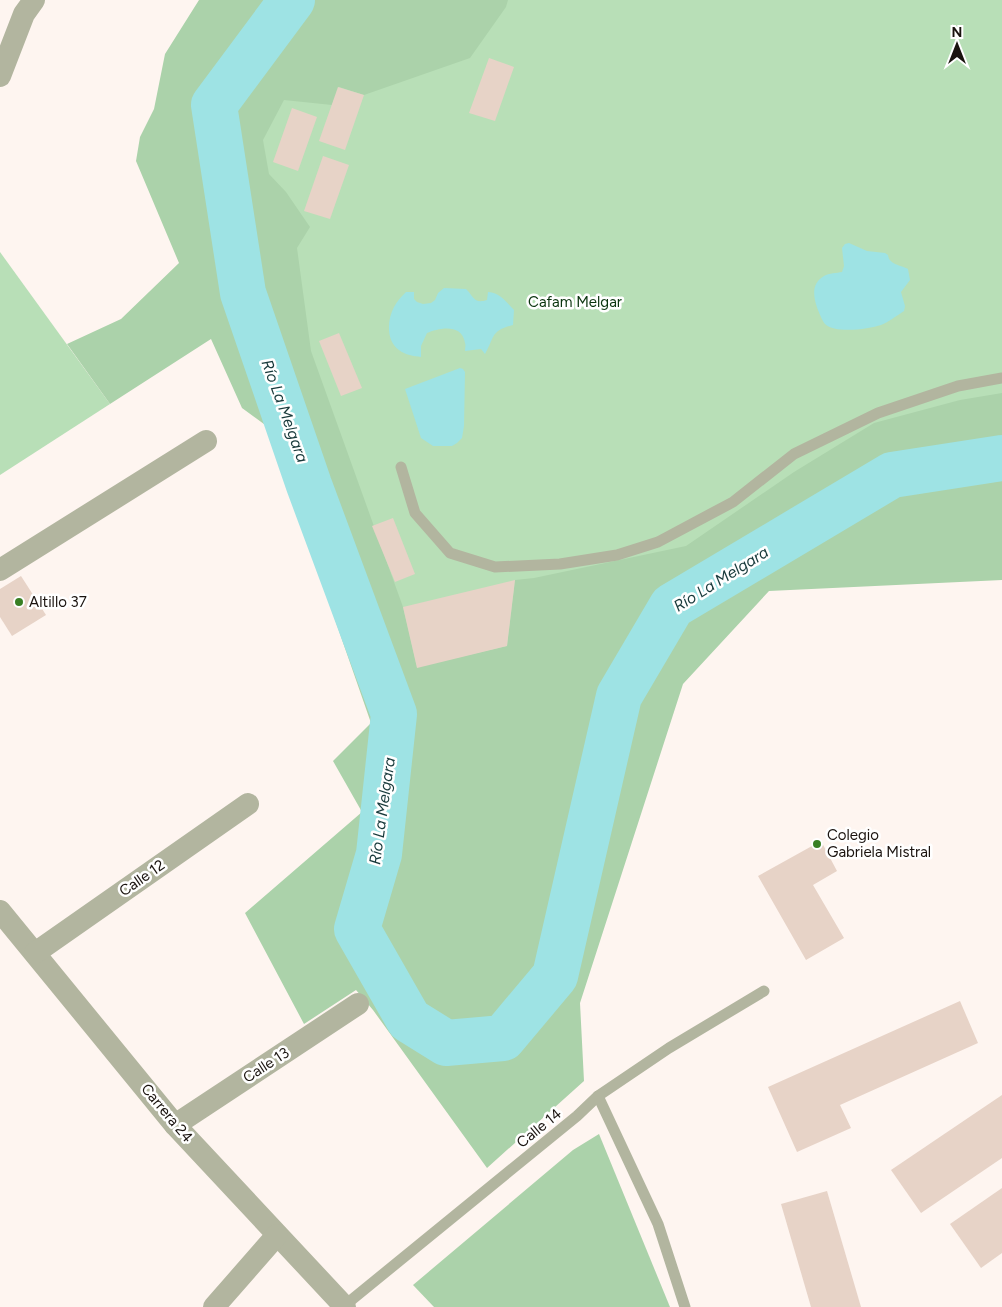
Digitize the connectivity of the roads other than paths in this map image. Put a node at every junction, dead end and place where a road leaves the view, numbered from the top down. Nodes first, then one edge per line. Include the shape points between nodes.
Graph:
1 (34, 0) edge
2 (0, 76) edge
3 (1002, 378) edge
4 (206, 441) dead end
5 (400, 468) dead end
6 (0, 570) edge
7 (248, 804) dead end
8 (0, 911) edge
9 (35, 953) junction
10 (764, 991) dead end
11 (358, 1004) dead end
12 (598, 1096) junction
13 (175, 1125) junction
14 (277, 1235) junction
15 (214, 1307) edge
16 (345, 1307) edge
17 (685, 1307) edge

1 - 2 street via 24,14
3 - 5 lane via 958,386 878,413 794,454 733,502 658,542 618,555 560,564 496,567 450,553 415,513
4 - 6 street
7 - 9 street, Calle 12
8 - 9 street, Carrera 24
9 - 13 street, Carrera 24
10 - 12 lane, Calle 14 via 669,1048
11 - 13 street, Calle 13
12 - 16 lane, Calle 14
12 - 17 lane via 658,1224
13 - 14 street, Carrera 24
14 - 15 street
14 - 16 street, Carrera 24

